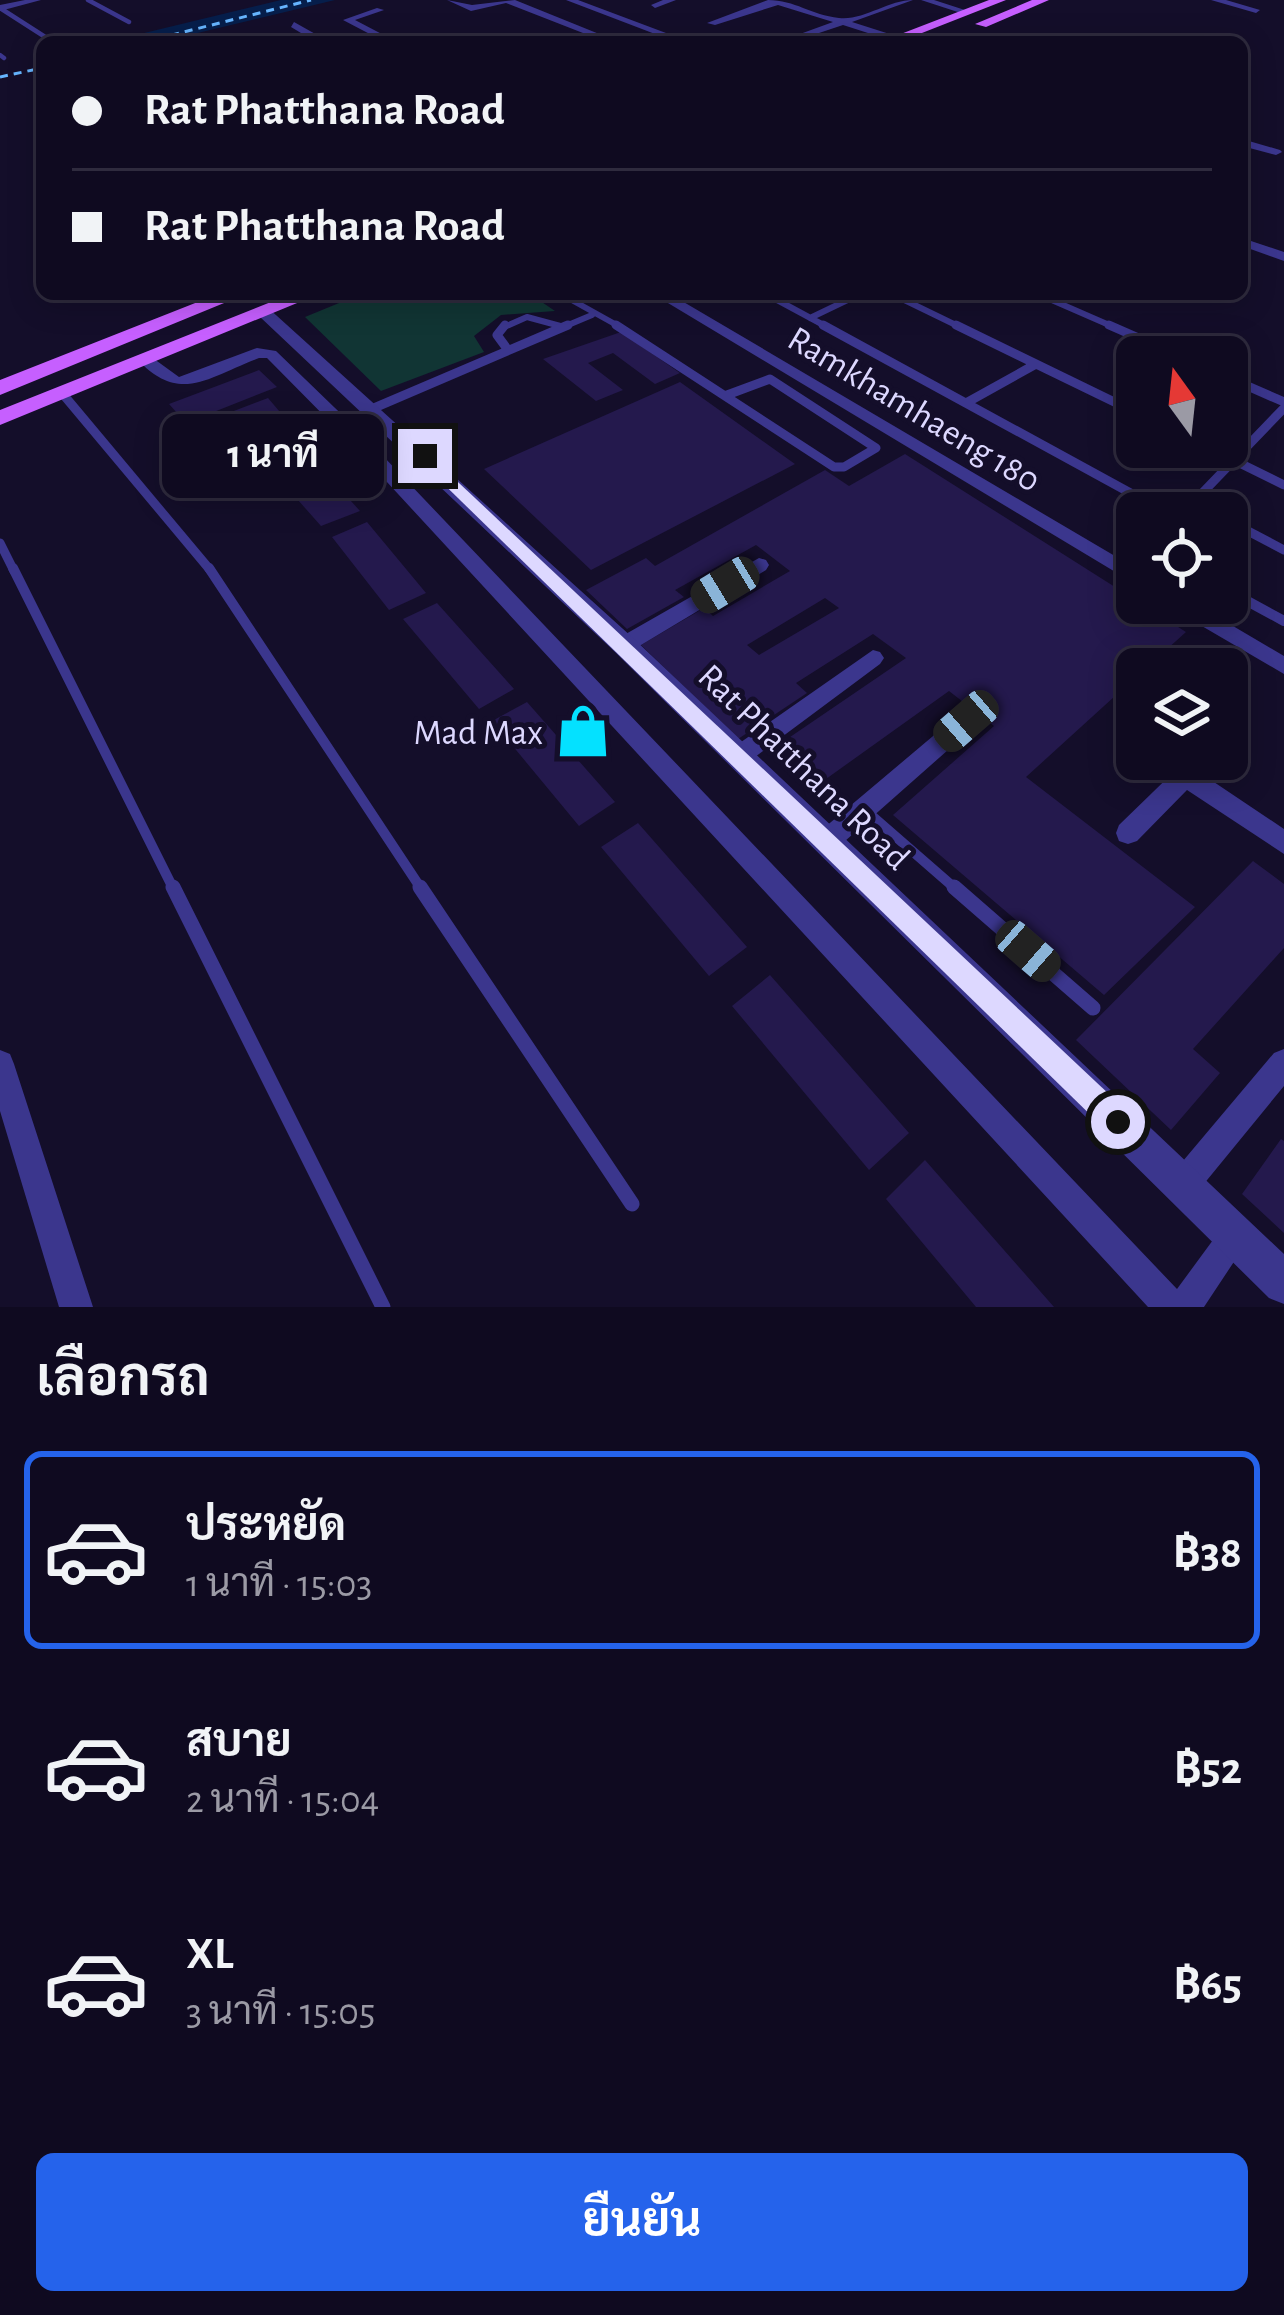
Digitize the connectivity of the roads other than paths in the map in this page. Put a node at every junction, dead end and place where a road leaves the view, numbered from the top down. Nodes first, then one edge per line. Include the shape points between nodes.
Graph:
1 (38, 0) edge
2 (88, 0) edge
3 (451, 0) edge
4 (507, 0) edge
5 (570, 0) edge
6 (672, 0) edge
7 (909, 0) edge
8 (925, 0) edge
9 (1000, 0) edge
10 (1043, 0) edge
11 (1215, 0) edge
12 (778, 1) edge
13 (655, 5) dead end
14 (0, 8) edge
15 (380, 10) dead end
16 (1256, 10) dead end
17 (967, 12) junction
18 (550, 17) junction
19 (129, 22) dead end
20 (712, 22) dead end
21 (843, 22) junction
22 (524, 24) dead end
23 (294, 25) dead end
24 (44, 36) edge
25 (313, 36) edge
26 (379, 36) edge
27 (599, 36) edge
28 (669, 36) edge
29 (801, 36) edge
30 (891, 36) edge
31 (908, 36) edge
32 (949, 36) edge
33 (1248, 144) edge
34 (1276, 152) dead end
35 (1248, 244) edge
36 (1284, 257) edge
37 (220, 300) edge
38 (570, 300) edge
39 (670, 300) edge
40 (777, 300) edge
41 (848, 300) edge
42 (904, 300) edge
43 (1052, 300) edge
44 (261, 303) edge
45 (592, 315) junction
46 (810, 318) junction
47 (564, 326) junction
48 (1134, 336) edge
49 (508, 350) junction
50 (145, 359) junction
51 (1036, 364) junction
52 (3, 380) edge
53 (1248, 387) edge
54 (62, 392) junction
55 (727, 395) junction
56 (966, 403) junction
57 (1116, 403) edge
58 (1284, 405) edge
59 (383, 416) junction
60 (0, 418) edge
61 (357, 439) junction
62 (1248, 444) edge
63 (1248, 467) edge
64 (1225, 468) edge
65 (1284, 484) edge
66 (1129, 492) edge
67 (1202, 492) edge
68 (1248, 531) edge
69 (0, 543) edge
70 (1284, 550) edge
71 (759, 565) dead end
72 (1116, 565) edge
73 (1248, 601) edge
74 (1284, 621) edge
75 (1213, 624) edge
76 (624, 646) junction
77 (873, 658) dead end
78 (1284, 666) edge
79 (966, 721) dead end
80 (739, 756) junction
81 (1180, 780) edge
82 (1209, 780) edge
83 (864, 809) junction
84 (1128, 833) dead end
85 (826, 841) junction
86 (1284, 843) edge
87 (1093, 1008) dead end
88 (1284, 1063) edge
89 (0, 1064) edge
90 (1183, 1185) junction
91 (632, 1204) dead end
92 (1235, 1236) junction
93 (1284, 1283) edge
94 (76, 1307) edge
95 (383, 1307) edge
96 (1171, 1307) edge
97 (1184, 1307) edge

1 - 14 street
2 - 19 lane
3 - 4 street via 472,8
4 - 18 street
5 - 28 street
6 - 13 street
7 - 21 street
8 - 17 street
9 - 17 main road
10 - 32 main road
11 - 16 street
12 - 20 street
12 - 21 street
14 - 24 lane
15 - 26 street via 346,20
17 - 31 main road
18 - 22 street
18 - 27 street
21 - 29 street
21 - 30 street
23 - 25 street
33 - 34 street
35 - 36 street
37 - 52 main road
38 - 45 lane
39 - 72 street, Ramkhamhaeng 180
40 - 46 lane
41 - 46 lane
42 - 51 lane
43 - 48 lane
44 - 50 main road
44 - 59 street, Rat Phatthana Road
45 - 47 lane
45 - 55 lane
46 - 56 lane
47 - 49 lane
47 - 49 lane via 531,316 511,320 497,334
49 - 59 lane
50 - 54 main road
50 - 61 street via 179,382 271,354
51 - 56 lane
51 - 57 lane
53 - 58 lane
54 - 60 main road
54 - 91 lane via 224,588
55 - 55 lane via 833,466 876,448 770,379
56 - 66 lane
58 - 62 lane
59 - 61 street
59 - 76 street, Rat Phatthana Road
61 - 96 street
63 - 65 lane
64 - 67 lane
68 - 70 lane
69 - 95 lane
71 - 76 street
73 - 74 lane
75 - 78 street
76 - 80 street, Rat Phatthana Road
77 - 80 street
79 - 83 street
80 - 85 street, Rat Phatthana Road
81 - 84 street
82 - 86 street
83 - 85 street
83 - 87 lane
85 - 90 street, Rat Phatthana Road
88 - 90 street
89 - 94 street
90 - 92 street, Rat Phatthana Road
92 - 93 street, Rat Phatthana Road
92 - 97 street

